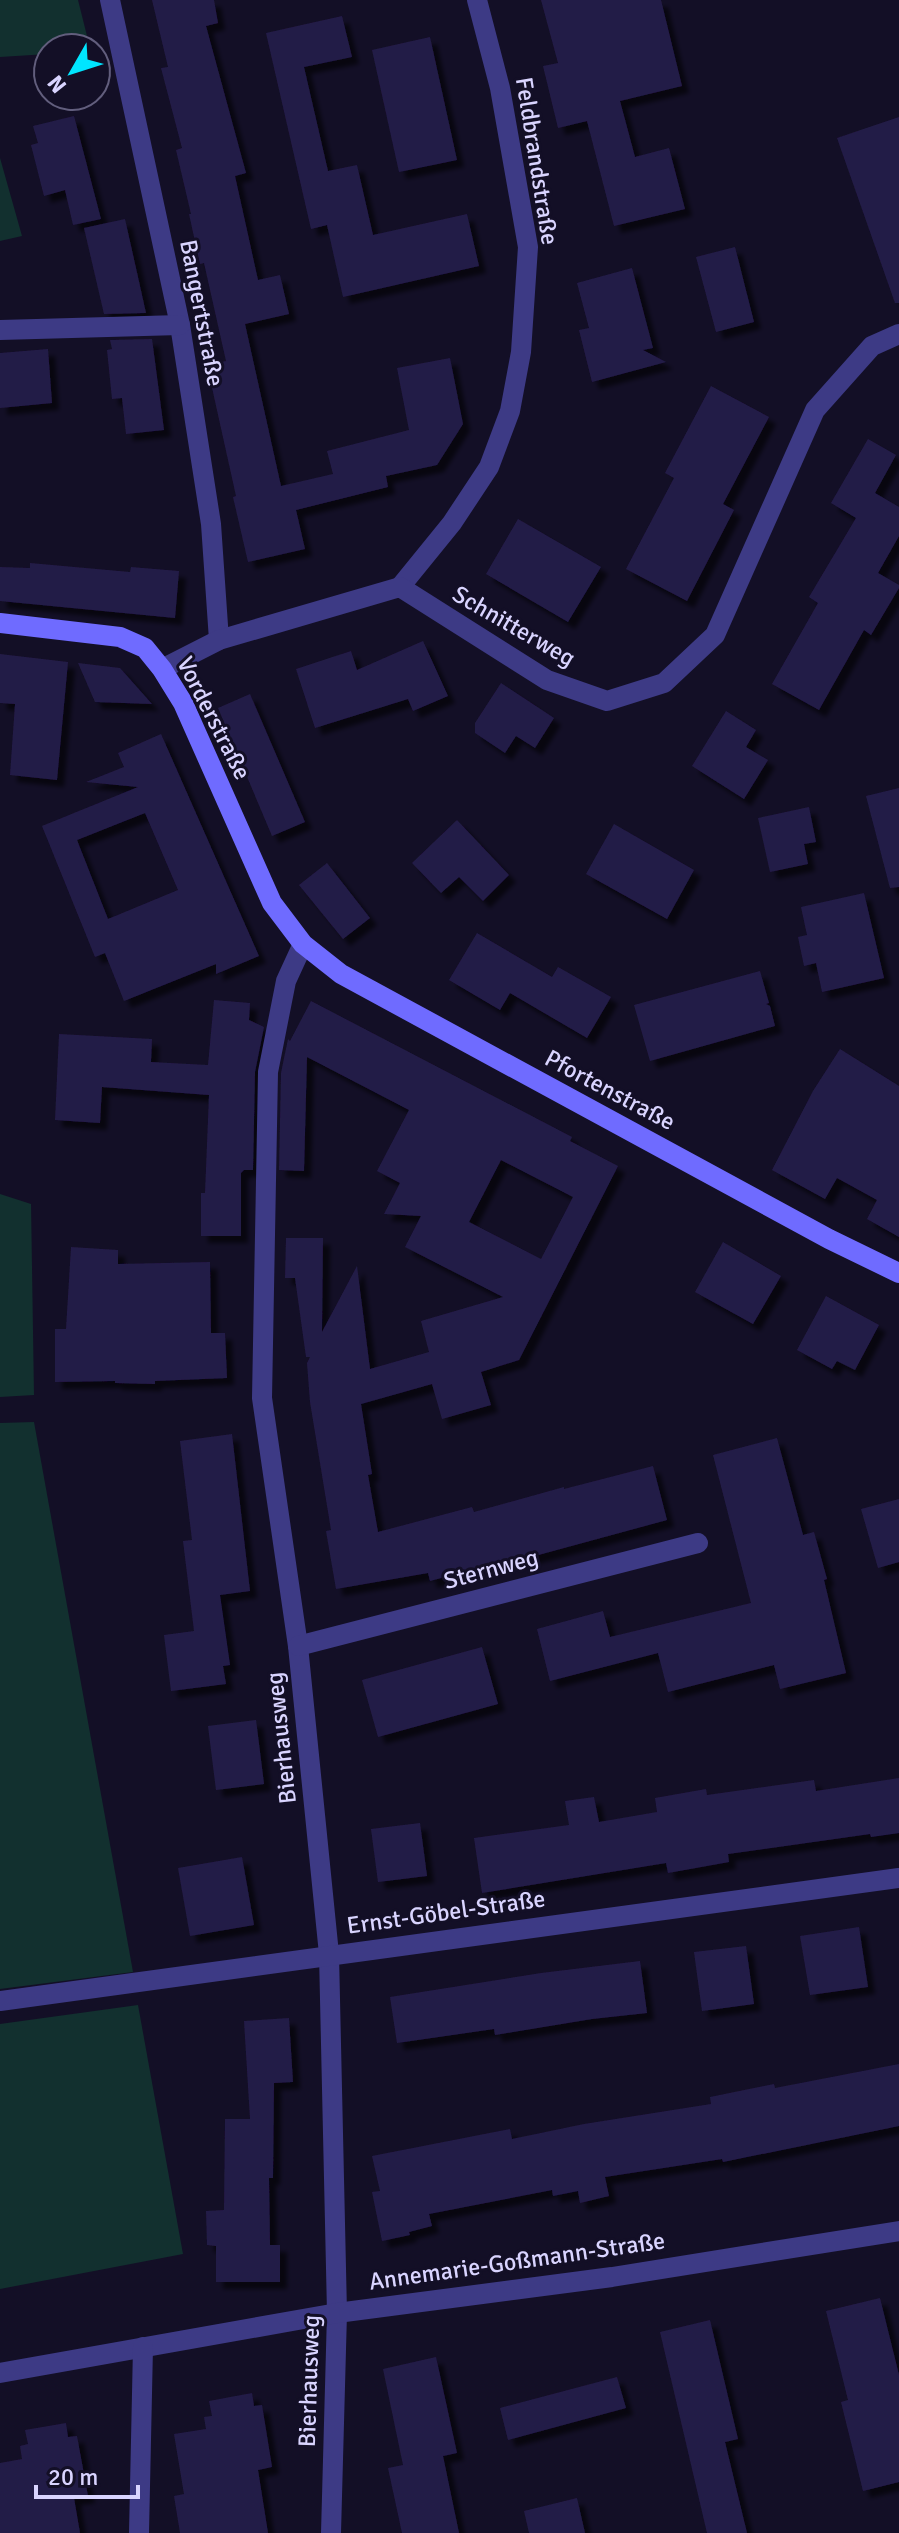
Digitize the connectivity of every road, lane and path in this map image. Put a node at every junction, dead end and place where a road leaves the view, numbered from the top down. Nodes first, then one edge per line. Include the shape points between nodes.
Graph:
1 (110, 0) edge
2 (477, 0) edge
3 (180, 325) junction
4 (0, 330) edge
5 (899, 334) edge
6 (400, 587) junction
7 (0, 623) edge
8 (219, 640) junction
9 (162, 669) junction
10 (303, 944) junction
11 (899, 1273) edge
12 (698, 1543) dead end
13 (298, 1646) junction
14 (899, 1878) edge
15 (329, 1954) junction
16 (0, 2001) edge
17 (899, 2231) edge
18 (337, 2313) junction
19 (143, 2347) junction
20 (0, 2373) edge
21 (139, 2533) edge
22 (331, 2533) edge

1 - 3 street, Bangertstraße
2 - 6 street, Feldbrandstraße via 500,88 528,247 521,352 510,411 489,467
3 - 4 street
3 - 8 street, Bangertstraße via 211,524
5 - 6 street, Schnitterweg via 872,346 815,410 715,635 664,683 607,701 547,680
6 - 8 street
7 - 9 street, Vorderstraße via 120,637 145,648
8 - 9 street
9 - 10 street, Vorderstraße via 183,703 272,903
10 - 11 street, Pfortenstraße via 341,974
10 - 13 street, Bierhausweg via 286,981 268,1072 262,1398
12 - 13 street, Sternweg
13 - 15 street, Bierhausweg
14 - 15 street, Ernst-Göbel-Straße
15 - 16 street, Ernst-Göbel-Straße
15 - 18 street, Bierhausweg
17 - 18 street, Annemarie-Goßmann-Straße via 612,2277
18 - 19 street, Annemarie-Goßmann-Straße
18 - 22 street, Bierhausweg
19 - 20 street, Annemarie-Goßmann-Straße
19 - 21 street

